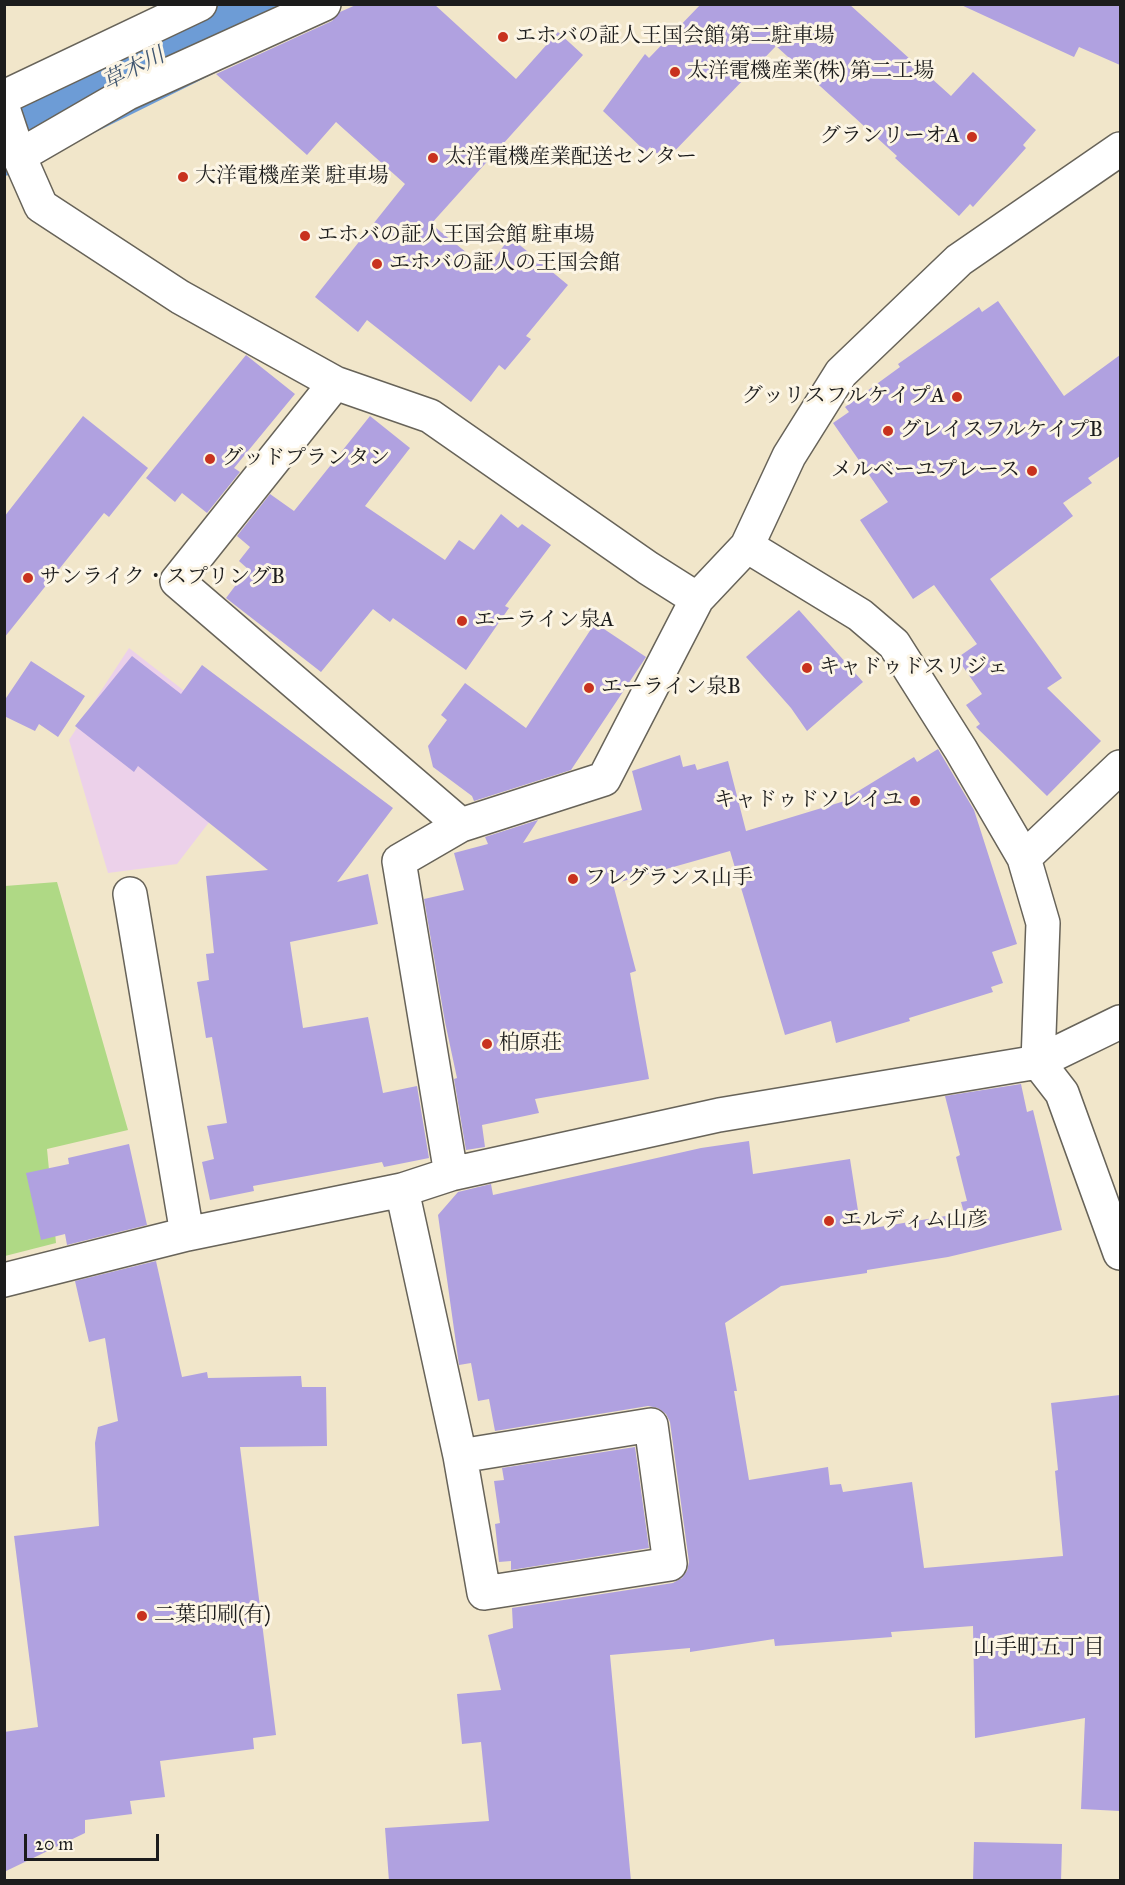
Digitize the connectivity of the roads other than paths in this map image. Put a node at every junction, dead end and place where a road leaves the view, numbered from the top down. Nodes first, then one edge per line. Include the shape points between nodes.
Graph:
1 (200, 4) edge
2 (324, 4) edge
3 (10, 125) edge
4 (1120, 148) edge
5 (335, 383) junction
6 (747, 546) junction
7 (697, 599) junction
8 (1120, 767) edge
9 (461, 825) junction
10 (1024, 858) junction
11 (130, 894) dead end
12 (1120, 1022) edge
13 (1038, 1062) junction
14 (451, 1174) junction
15 (402, 1190) junction
16 (188, 1234) junction
17 (1120, 1253) edge
18 (4, 1280) edge
19 (460, 1456) junction

1 - 3 street
2 - 3 street via 128,93
3 - 5 street via 41,206 180,297
4 - 6 street via 959,260 841,373 789,456
5 - 7 street via 430,416
5 - 9 street via 177,580
6 - 7 street
6 - 10 street via 860,615 894,644
7 - 9 street via 604,779
8 - 10 street
9 - 14 street via 399,861
10 - 13 street via 1043,923
11 - 16 street
12 - 13 street
13 - 14 street via 719,1115
13 - 17 street via 1062,1093
14 - 15 street
15 - 16 street
15 - 19 street
16 - 18 street
19 - 19 street via 484,1593 670,1564 651,1425

